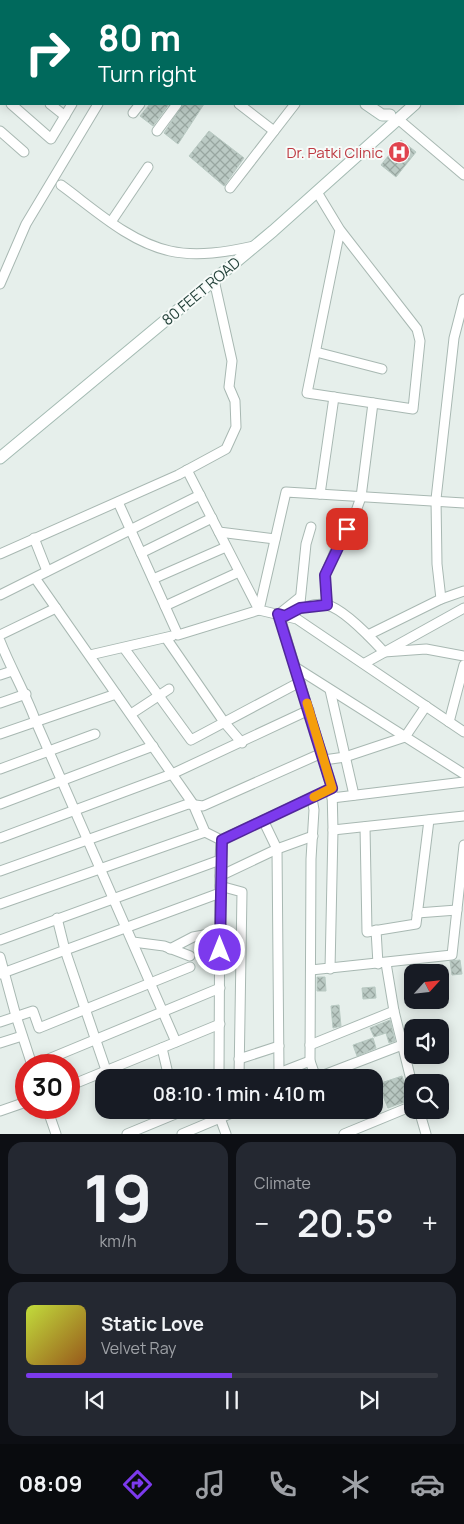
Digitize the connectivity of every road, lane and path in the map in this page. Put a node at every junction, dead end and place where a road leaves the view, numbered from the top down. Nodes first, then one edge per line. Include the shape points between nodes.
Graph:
1 (12, 105) edge
2 (51, 105) edge
3 (71, 105) edge
4 (97, 105) edge
5 (139, 105) edge
6 (175, 105) edge
7 (240, 105) edge
8 (294, 105) edge
9 (367, 105) edge
10 (380, 105) edge
11 (414, 105) edge
12 (134, 113) dead end
13 (65, 116) junction
14 (394, 117) junction
15 (0, 131) edge
16 (156, 131) dead end
17 (274, 131) junction
18 (24, 152) dead end
19 (148, 166) dead end
20 (464, 175) edge
21 (62, 185) dead end
22 (230, 188) dead end
23 (317, 192) junction
24 (111, 222) junction
25 (340, 230) junction
26 (254, 246) junction
27 (214, 280) junction
28 (0, 284) edge
29 (464, 300) edge
30 (316, 352) junction
31 (382, 369) dead end
32 (334, 397) junction
33 (373, 403) junction
34 (0, 458) edge
35 (187, 470) junction
36 (320, 494) junction
37 (200, 495) junction
38 (361, 497) junction
39 (436, 499) junction
40 (118, 502) junction
41 (464, 503) edge
42 (212, 518) junction
43 (311, 527) dead end
44 (131, 530) junction
45 (219, 532) junction
46 (34, 538) junction
47 (275, 539) junction
48 (226, 547) junction
49 (141, 553) junction
50 (0, 554) edge
51 (48, 571) junction
52 (240, 572) junction
53 (35, 578) junction
54 (152, 579) junction
55 (464, 591) edge
56 (0, 595) edge
57 (441, 599) junction
58 (300, 603) junction
59 (327, 605) junction
60 (165, 606) junction
61 (56, 608) junction
62 (464, 608) edge
63 (259, 610) junction
64 (282, 615) junction
65 (0, 635) edge
66 (178, 635) junction
67 (368, 635) junction
68 (166, 638) junction
69 (0, 641) edge
70 (124, 648) junction
71 (384, 652) junction
72 (90, 656) junction
73 (464, 656) edge
74 (365, 663) junction
75 (464, 665) edge
76 (295, 667) junction
77 (12, 671) junction
78 (0, 675) edge
79 (300, 682) junction
80 (169, 689) dead end
81 (330, 690) junction
82 (26, 694) junction
83 (116, 694) junction
84 (159, 695) junction
85 (0, 703) edge
86 (426, 706) junction
87 (309, 710) junction
88 (131, 714) junction
89 (36, 722) junction
90 (224, 722) junction
91 (449, 722) junction
92 (464, 732) edge
93 (0, 734) edge
94 (95, 734) dead end
95 (405, 737) junction
96 (242, 743) junction
97 (153, 746) junction
98 (50, 751) junction
99 (323, 756) junction
100 (345, 757) junction
101 (0, 769) edge
102 (172, 774) junction
103 (464, 774) edge
104 (63, 780) junction
105 (464, 782) edge
106 (332, 793) junction
107 (354, 795) junction
108 (312, 798) junction
109 (0, 804) edge
110 (193, 804) junction
111 (75, 809) junction
112 (464, 816) edge
113 (263, 820) junction
114 (430, 820) junction
115 (365, 827) junction
116 (334, 830) junction
117 (206, 832) junction
118 (312, 836) junction
119 (0, 838) edge
120 (89, 839) junction
121 (222, 840) junction
122 (464, 845) edge
123 (276, 849) junction
124 (220, 860) junction
125 (102, 869) junction
126 (0, 870) edge
127 (220, 876) junction
128 (220, 890) junction
129 (115, 898) junction
130 (0, 904) edge
131 (458, 910) junction
132 (417, 913) junction
133 (58, 918) junction
134 (126, 927) junction
135 (376, 930) junction
136 (220, 932) junction
137 (0, 940) edge
138 (459, 940) edge
139 (133, 942) junction
140 (170, 949) junction
141 (65, 950) junction
142 (190, 956) dead end
143 (0, 957) edge
144 (382, 964) junction
145 (190, 968) dead end
146 (330, 969) junction
147 (311, 970) junction
148 (2, 974) edge
149 (150, 984) junction
150 (220, 988) junction
151 (87, 1009) junction
152 (394, 1011) junction
153 (162, 1012) junction
154 (16, 1016) junction
155 (0, 1022) edge
156 (220, 1024) junction
157 (22, 1036) junction
158 (96, 1039) junction
159 (176, 1042) junction
160 (0, 1043) edge
161 (310, 1045) junction
162 (402, 1045) junction
163 (279, 1046) junction
164 (162, 1048) junction
165 (29, 1054) edge
166 (60, 1054) edge
167 (240, 1060) junction
168 (310, 1061) junction
169 (106, 1069) edge
170 (109, 1069) edge
171 (167, 1069) edge
172 (219, 1069) edge
173 (240, 1069) edge
174 (279, 1069) edge
175 (287, 1069) edge
176 (409, 1074) edge
177 (95, 1075) edge
178 (80, 1081) edge
179 (15, 1106) edge
180 (404, 1109) edge
181 (0, 1111) edge
182 (51, 1119) edge
183 (162, 1119) edge
184 (210, 1119) edge
185 (222, 1119) edge
186 (422, 1119) edge
187 (56, 1134) edge
188 (127, 1134) edge
189 (182, 1134) edge
190 (226, 1134) edge
191 (344, 1134) edge
192 (426, 1134) edge

1 - 13 street via 52,139
2 - 13 street
3 - 13 street
4 - 28 street via 26,224
5 - 12 street
6 - 16 street
7 - 17 street
8 - 17 street
9 - 14 main road via 382,115
10 - 14 main road
11 - 14 main road, 80 FEET ROAD
14 - 20 street
14 - 23 main road, 80 FEET ROAD
15 - 18 street
17 - 22 street
19 - 24 street
21 - 24 street
23 - 25 street
23 - 26 main road, 80 FEET ROAD
24 - 26 street via 136,238 170,251 220,253
25 - 30 street
25 - 33 street via 417,329 420,341 413,409
26 - 27 main road, 80 FEET ROAD
27 - 34 main road, 80 FEET ROAD
27 - 35 street via 232,361 229,386 235,401 236,427 226,449
29 - 39 street via 454,338
30 - 31 street
30 - 32 street via 307,393
32 - 33 street
32 - 36 street
33 - 38 street
35 - 37 street
35 - 40 street
36 - 38 street
36 - 47 street via 286,492
37 - 42 street
37 - 44 street
38 - 39 street
38 - 59 street via 325,575
39 - 41 street
39 - 57 street
40 - 44 street
40 - 46 street
42 - 45 street
42 - 49 street
43 - 58 street via 306,544
44 - 49 street
44 - 51 street
45 - 47 street
45 - 48 street
46 - 50 street
46 - 51 street
47 - 63 street
48 - 52 street
48 - 54 street
49 - 54 street
51 - 53 street
52 - 60 street
52 - 63 street
53 - 56 street
53 - 61 street
54 - 60 street
55 - 57 street
57 - 67 street
58 - 59 street
58 - 64 street
59 - 67 street
60 - 66 street
61 - 65 street
61 - 72 street
62 - 71 street
63 - 64 street
63 - 66 street
64 - 74 street via 297,618
64 - 76 street
66 - 68 street
67 - 71 street
68 - 70 street
68 - 90 street
69 - 77 street
70 - 72 street
70 - 84 street
71 - 73 street via 426,649
71 - 74 street
72 - 83 street
74 - 86 street
75 - 91 street
76 - 79 street
76 - 81 street
77 - 78 street
77 - 82 street
79 - 87 street
79 - 90 street
80 - 84 street
81 - 95 street
81 - 100 street
82 - 85 street
82 - 89 street
83 - 88 street
83 - 89 street
84 - 88 street
84 - 90 street via 191,740
86 - 91 street
86 - 95 street
87 - 96 street
87 - 99 street
88 - 97 street
89 - 93 street
89 - 98 street
90 - 96 street
91 - 92 street
94 - 98 street
95 - 100 street
95 - 103 street
96 - 102 street
97 - 102 street
97 - 104 street
98 - 101 street
98 - 104 street
99 - 100 street
99 - 106 street
99 - 110 street via 203,806
100 - 107 street
102 - 110 street
102 - 111 street
104 - 109 street
104 - 111 street
105 - 107 street
106 - 107 street
106 - 108 street
106 - 116 street
108 - 113 street
108 - 118 street
110 - 117 street
110 - 120 street
111 - 119 street
111 - 120 street
112 - 114 street
113 - 121 street
113 - 123 street
114 - 115 street
114 - 132 street
115 - 116 street
115 - 135 street via 367,932
116 - 146 street
117 - 121 street
117 - 125 street
118 - 123 street
118 - 147 street
120 - 125 street
120 - 126 street
121 - 124 street
122 - 131 street
123 - 127 street
123 - 163 street
124 - 127 street
124 - 129 street
125 - 129 street
125 - 130 street
127 - 128 street
128 - 134 street
128 - 136 street
128 - 167 street via 242,892
129 - 133 street
129 - 134 street
131 - 132 street
131 - 138 street
132 - 135 street via 416,924
133 - 137 street
133 - 141 street
134 - 139 street
134 - 141 street
135 - 144 street
136 - 140 street via 193,938
136 - 150 street
138 - 144 street via 452,955
139 - 140 street
139 - 149 street
140 - 142 street
141 - 148 street
141 - 151 street
143 - 148 street
144 - 146 street
144 - 152 street
145 - 149 street
146 - 147 street
147 - 161 street
148 - 154 street
149 - 151 street
149 - 153 street
150 - 153 street
150 - 156 street
151 - 154 street via 39,1028 33,1011
151 - 158 street
152 - 161 street
152 - 162 street
153 - 158 street
153 - 159 street
154 - 155 street
154 - 157 street
156 - 159 street
156 - 172 street
157 - 160 street
157 - 165 street
158 - 166 street
158 - 169 street
159 - 164 street
161 - 168 street
162 - 168 street via 316,1078
162 - 176 street
163 - 167 street
163 - 174 street
164 - 170 street
164 - 171 street
167 - 173 street
168 - 175 street
177 - 178 street
179 - 181 street
180 - 191 street
182 - 187 street
183 - 188 street
184 - 189 street
185 - 190 street
186 - 192 street

